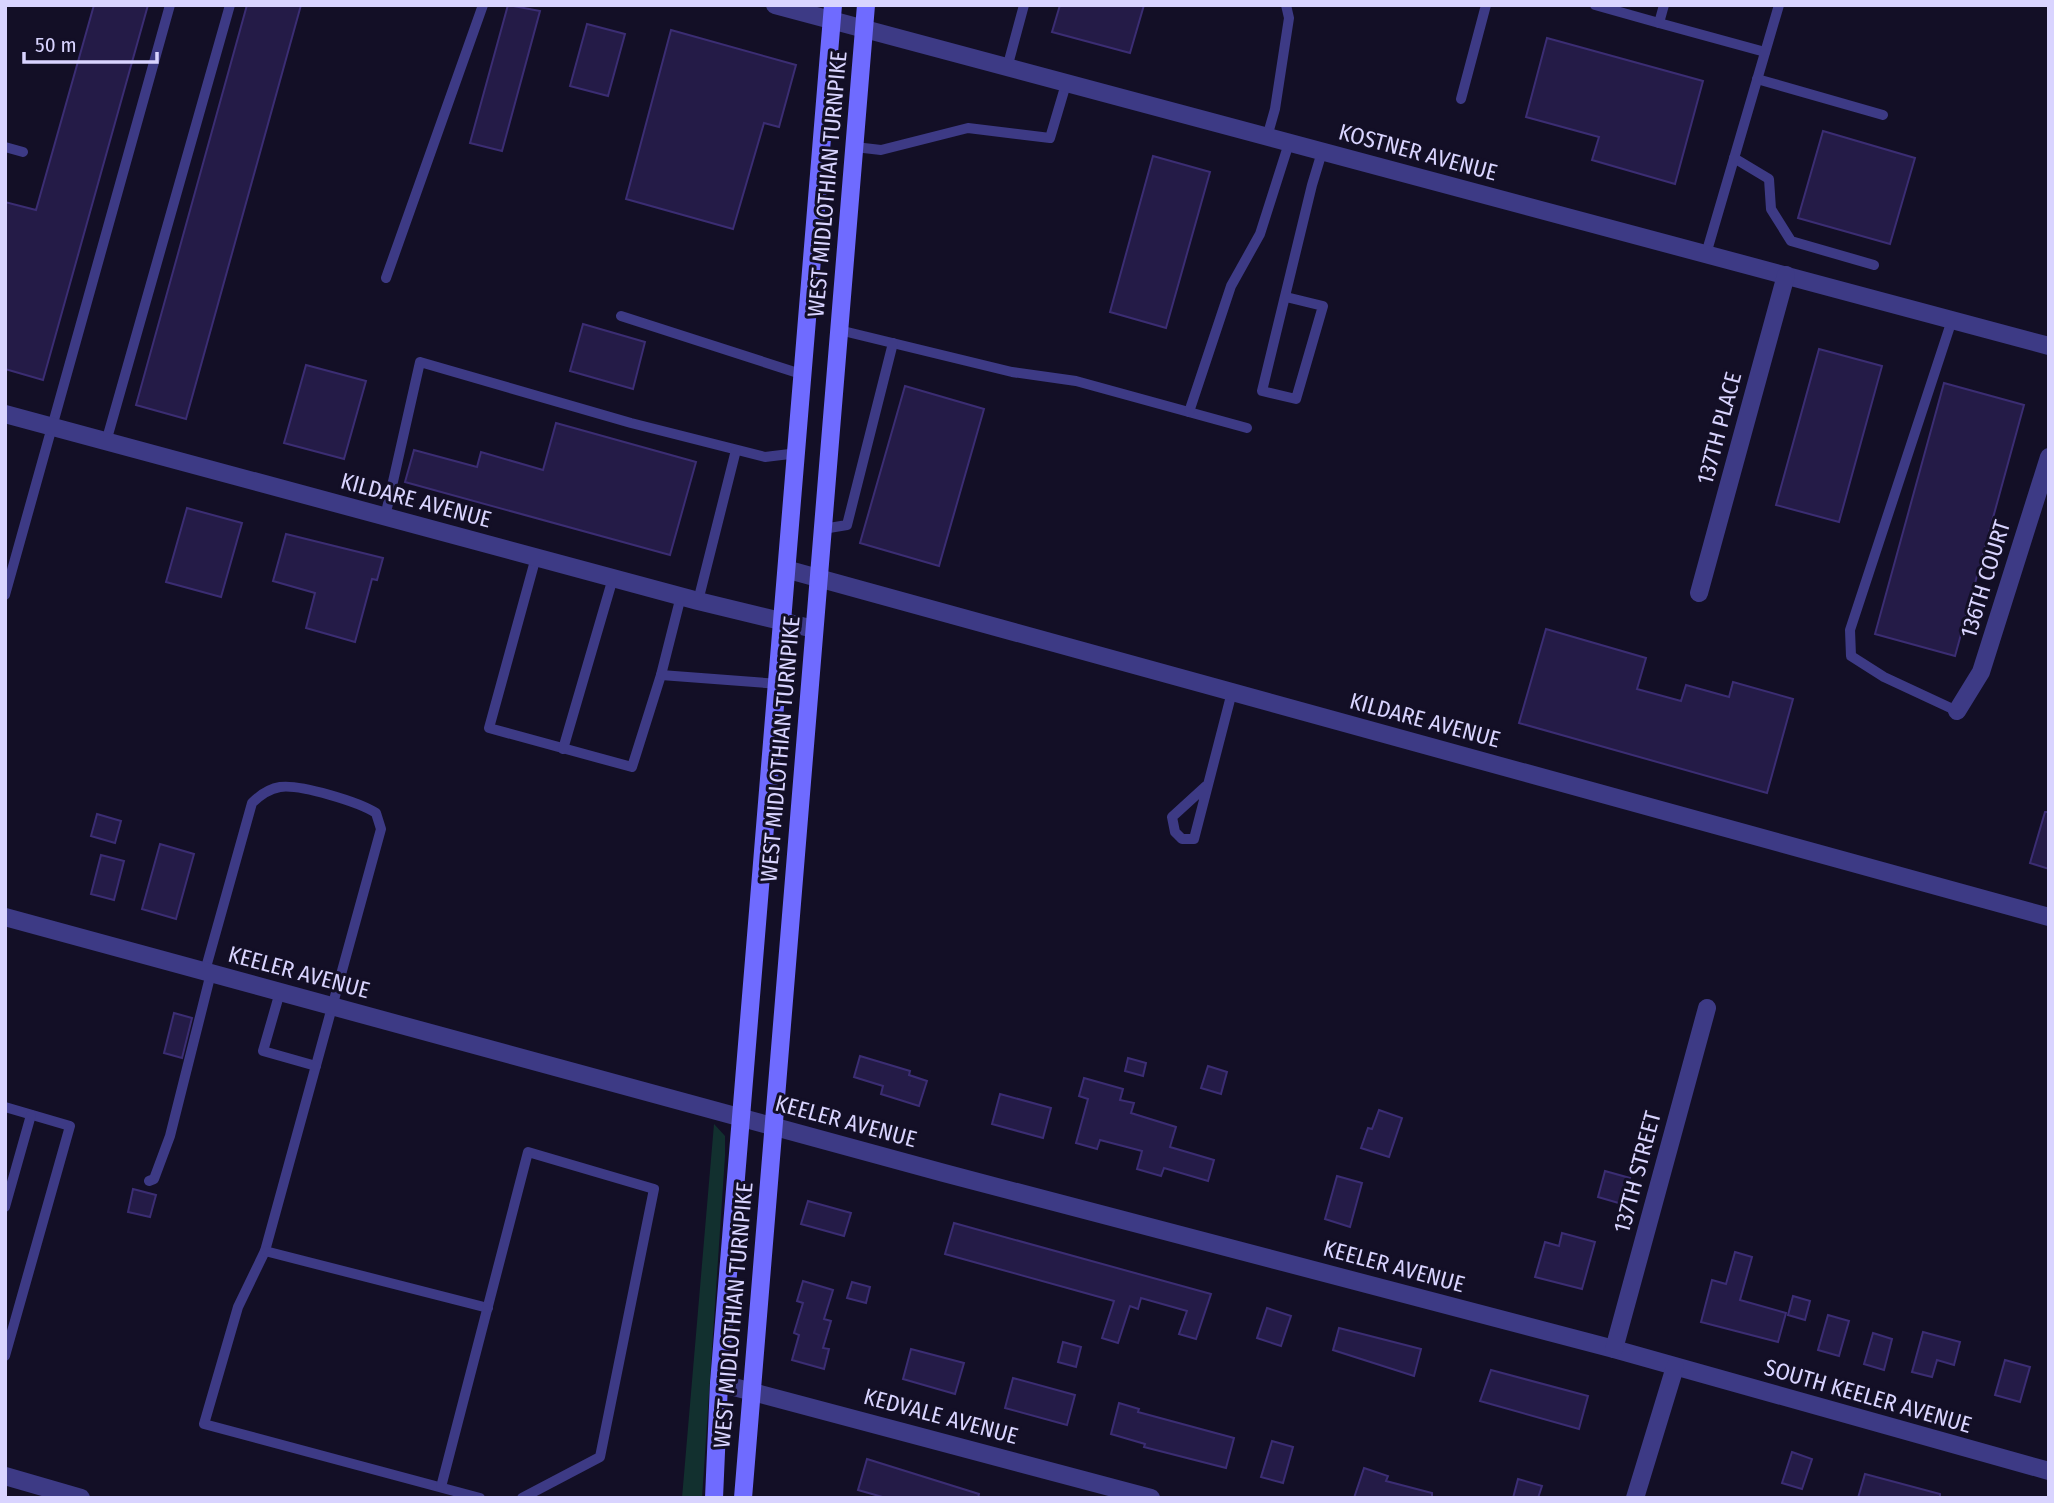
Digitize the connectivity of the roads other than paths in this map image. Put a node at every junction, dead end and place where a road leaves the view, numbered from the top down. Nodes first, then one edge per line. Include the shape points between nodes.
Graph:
1 (170, 5) edge
2 (230, 5) edge
3 (483, 5) edge
4 (775, 5) edge
5 (866, 5) edge
6 (1024, 5) edge
7 (1286, 5) edge
8 (1486, 5) edge
9 (1595, 5) edge
10 (1664, 5) edge
11 (1779, 5) edge
12 (833, 13) edge
13 (1659, 23) junction
14 (864, 30) junction
15 (1765, 52) junction
16 (1007, 68) junction
17 (1757, 79) junction
18 (1066, 84) junction
19 (1461, 99) dead end
20 (1882, 115) dead end
21 (1267, 138) junction
22 (1289, 143) junction
23 (5, 147) edge
24 (855, 147) junction
25 (23, 152) dead end
26 (1322, 152) junction
27 (1734, 158) junction
28 (1706, 254) junction
29 (1874, 265) dead end
30 (1786, 275) junction
31 (386, 278) dead end
32 (1286, 297) junction
33 (621, 316) dead end
34 (1952, 320) junction
35 (839, 330) junction
36 (893, 343) junction
37 (2049, 346) edge
38 (804, 375) junction
39 (1189, 412) junction
40 (5, 414) edge
41 (51, 428) junction
42 (1247, 428) dead end
43 (106, 442) junction
44 (736, 450) junction
45 (798, 453) junction
46 (2049, 457) edge
47 (384, 517) junction
48 (823, 529) junction
49 (536, 557) junction
50 (789, 570) junction
51 (613, 578) junction
52 (819, 579) junction
53 (1699, 593) dead end
54 (5, 595) edge
55 (690, 599) junction
56 (784, 621) junction
57 (814, 629) junction
58 (661, 675) junction
59 (779, 684) junction
60 (1232, 692) junction
61 (1957, 711) joint
62 (563, 749) junction
63 (1206, 786) junction
64 (2049, 916) edge
65 (5, 917) edge
66 (208, 972) junction
67 (280, 992) junction
68 (332, 1006) junction
69 (1707, 1008) dead end
70 (316, 1066) junction
71 (5, 1107) edge
72 (31, 1115) junction
73 (743, 1118) junction
74 (773, 1126) junction
75 (149, 1181) dead end
76 (5, 1207) edge
77 (265, 1251) junction
78 (488, 1308) junction
79 (1614, 1349) junction
80 (5, 1356) edge
81 (1675, 1367) junction
82 (719, 1382) junction
83 (751, 1390) junction
84 (2049, 1471) edge
85 (5, 1476) edge
86 (441, 1487) junction
87 (1107, 1492) edge
88 (81, 1498) edge
89 (480, 1498) edge
90 (522, 1498) edge
91 (714, 1498) edge
92 (743, 1498) edge
93 (1151, 1498) edge
94 (1635, 1498) edge

1 - 41 lane
2 - 43 lane
3 - 31 lane
4 - 12 street, KOSTNER AVENUE
5 - 14 main road, WEST MIDLOTHIAN TURNPIKE
6 - 16 lane
7 - 21 lane via 1290,18
8 - 19 lane
9 - 13 lane
10 - 13 lane
11 - 15 lane
12 - 14 street, KOSTNER AVENUE
12 - 38 main road, WEST MIDLOTHIAN TURNPIKE
13 - 15 lane
14 - 16 street, KOSTNER AVENUE
14 - 24 main road, WEST MIDLOTHIAN TURNPIKE
15 - 17 lane
16 - 18 street, KOSTNER AVENUE
17 - 20 lane
17 - 27 lane
18 - 21 street, KOSTNER AVENUE
18 - 24 lane via 1050,138 968,128 881,150
21 - 22 street, KOSTNER AVENUE
22 - 26 street, KOSTNER AVENUE
22 - 39 lane via 1260,234 1231,286
23 - 25 lane
24 - 35 main road, WEST MIDLOTHIAN TURNPIKE
26 - 28 street, KOSTNER AVENUE
26 - 32 lane
27 - 28 lane
27 - 29 lane via 1769,180 1771,209 1791,241
28 - 30 street, KOSTNER AVENUE
30 - 34 street, KOSTNER AVENUE
30 - 53 street, 137TH PLACE
32 - 32 lane via 1262,391 1296,399 1323,306
33 - 38 lane
34 - 37 street, KOSTNER AVENUE
34 - 61 lane via 1850,630 1851,656
35 - 36 lane
35 - 48 main road, WEST MIDLOTHIAN TURNPIKE
36 - 39 lane via 1012,372 1076,381
36 - 48 lane via 847,525
38 - 45 main road, WEST MIDLOTHIAN TURNPIKE
39 - 42 lane
40 - 41 street, KILDARE AVENUE
41 - 43 street, KILDARE AVENUE
41 - 54 lane
43 - 47 street, KILDARE AVENUE
44 - 45 lane via 765,457
44 - 47 lane via 420,362
44 - 55 lane
45 - 50 main road, WEST MIDLOTHIAN TURNPIKE
46 - 61 street, 136TH COURT via 1981,672
47 - 49 street, KILDARE AVENUE
48 - 52 main road, WEST MIDLOTHIAN TURNPIKE
49 - 51 street, KILDARE AVENUE
49 - 62 lane via 489,728
50 - 52 street, KILDARE AVENUE
50 - 56 main road, WEST MIDLOTHIAN TURNPIKE
51 - 55 street, KILDARE AVENUE
51 - 62 lane
52 - 57 main road, WEST MIDLOTHIAN TURNPIKE
52 - 60 street, KILDARE AVENUE
55 - 56 street, KILDARE AVENUE
55 - 58 lane
56 - 57 street, KILDARE AVENUE
56 - 59 main road, WEST MIDLOTHIAN TURNPIKE
57 - 74 main road, WEST MIDLOTHIAN TURNPIKE
58 - 59 lane
58 - 62 lane via 632,767
59 - 73 main road, WEST MIDLOTHIAN TURNPIKE
60 - 63 lane
60 - 64 street, KILDARE AVENUE
63 - 63 lane via 1194,839 1182,839 1172,817
65 - 66 street, KEELER AVENUE
66 - 67 street, KEELER AVENUE
66 - 68 lane via 252,803 264,792 282,786 359,802 376,813 381,829
66 - 75 lane via 170,1136 154,1179
67 - 68 street, KEELER AVENUE
67 - 70 lane via 263,1051
68 - 70 lane
68 - 73 street, KEELER AVENUE
69 - 79 street, 137TH STREET
70 - 77 lane
71 - 72 lane
72 - 76 lane
72 - 80 lane via 70,1126
73 - 74 street, KEELER AVENUE
73 - 82 main road, WEST MIDLOTHIAN TURNPIKE
74 - 79 street, KEELER AVENUE
74 - 83 main road, WEST MIDLOTHIAN TURNPIKE
77 - 78 lane
77 - 86 lane via 238,1307 204,1424
78 - 86 lane
78 - 90 lane via 528,1152 654,1189 600,1457
79 - 81 street, KEELER AVENUE
81 - 84 street, SOUTH KEELER AVENUE
81 - 94 street
82 - 83 street, KEDVALE AVENUE
82 - 91 main road, WEST MIDLOTHIAN TURNPIKE
83 - 87 street, KEDVALE AVENUE
83 - 92 main road, WEST MIDLOTHIAN TURNPIKE
85 - 88 street
86 - 89 lane
87 - 93 street, KEDVALE AVENUE

